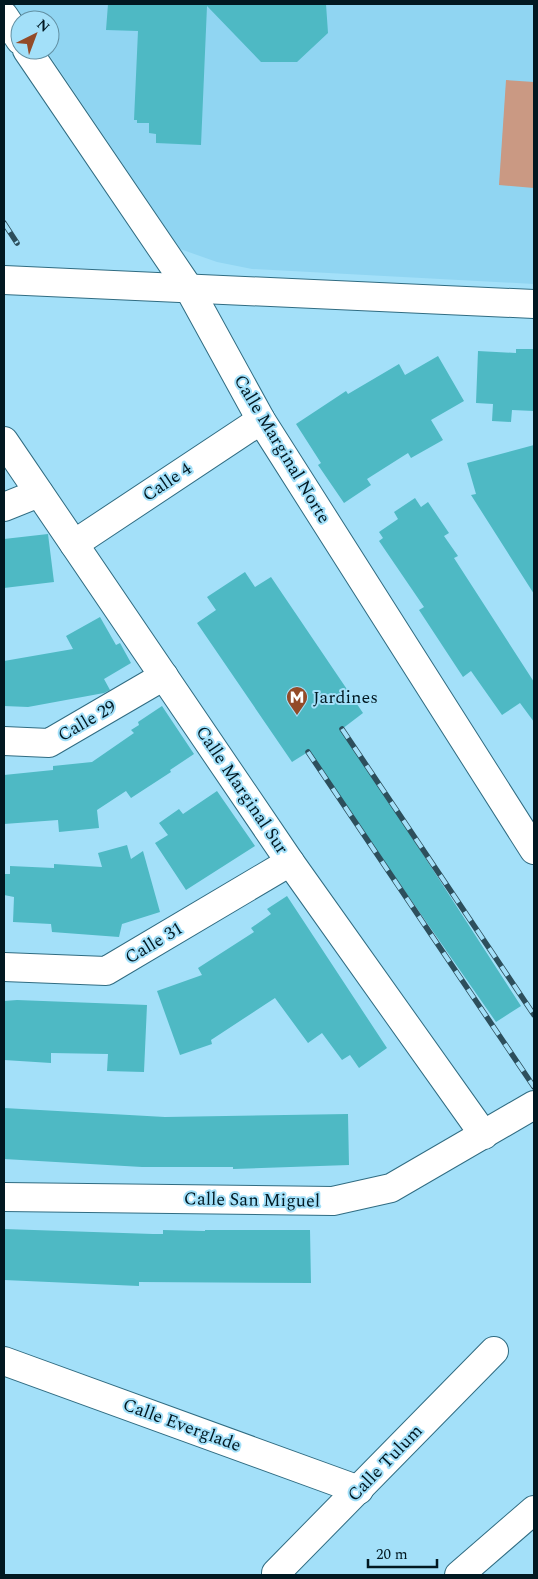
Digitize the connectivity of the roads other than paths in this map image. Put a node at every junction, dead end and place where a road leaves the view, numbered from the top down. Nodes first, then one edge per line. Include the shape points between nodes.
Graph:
1 (34, 60) edge
2 (4, 280) edge
3 (188, 286) junction
4 (534, 304) edge
5 (261, 420) junction
6 (4, 441) edge
7 (39, 493) junction
8 (4, 508) edge
9 (74, 544) junction
10 (164, 676) junction
11 (4, 741) edge
12 (534, 850) edge
13 (290, 862) junction
14 (4, 967) edge
15 (534, 1106) edge
16 (484, 1135) junction
17 (4, 1197) edge
18 (494, 1351) dead end
19 (4, 1361) edge
20 (359, 1490) junction
21 (534, 1510) edge
22 (276, 1573) dead end
23 (459, 1575) edge

1 - 3 street, Calle Marginal Norte
2 - 3 street
3 - 4 street
3 - 5 street, Calle Marginal Norte
5 - 9 street, Calle 4
5 - 12 street, Calle Marginal Norte
6 - 7 street, Calle Marginal Sur
7 - 8 street
7 - 9 street, Calle Marginal Sur
9 - 10 street, Calle Marginal Sur
10 - 11 street, Calle 29 via 49,743
10 - 13 street, Calle Marginal Sur
13 - 14 street, Calle 31 via 106,971
13 - 16 street, Calle Marginal Sur
15 - 16 street, Calle San Miguel
16 - 17 street, Calle San Miguel via 391,1188 332,1201
18 - 20 street, Calle Tulum
19 - 20 street, Calle Everglade
20 - 22 street, Calle Tulum
21 - 23 street

